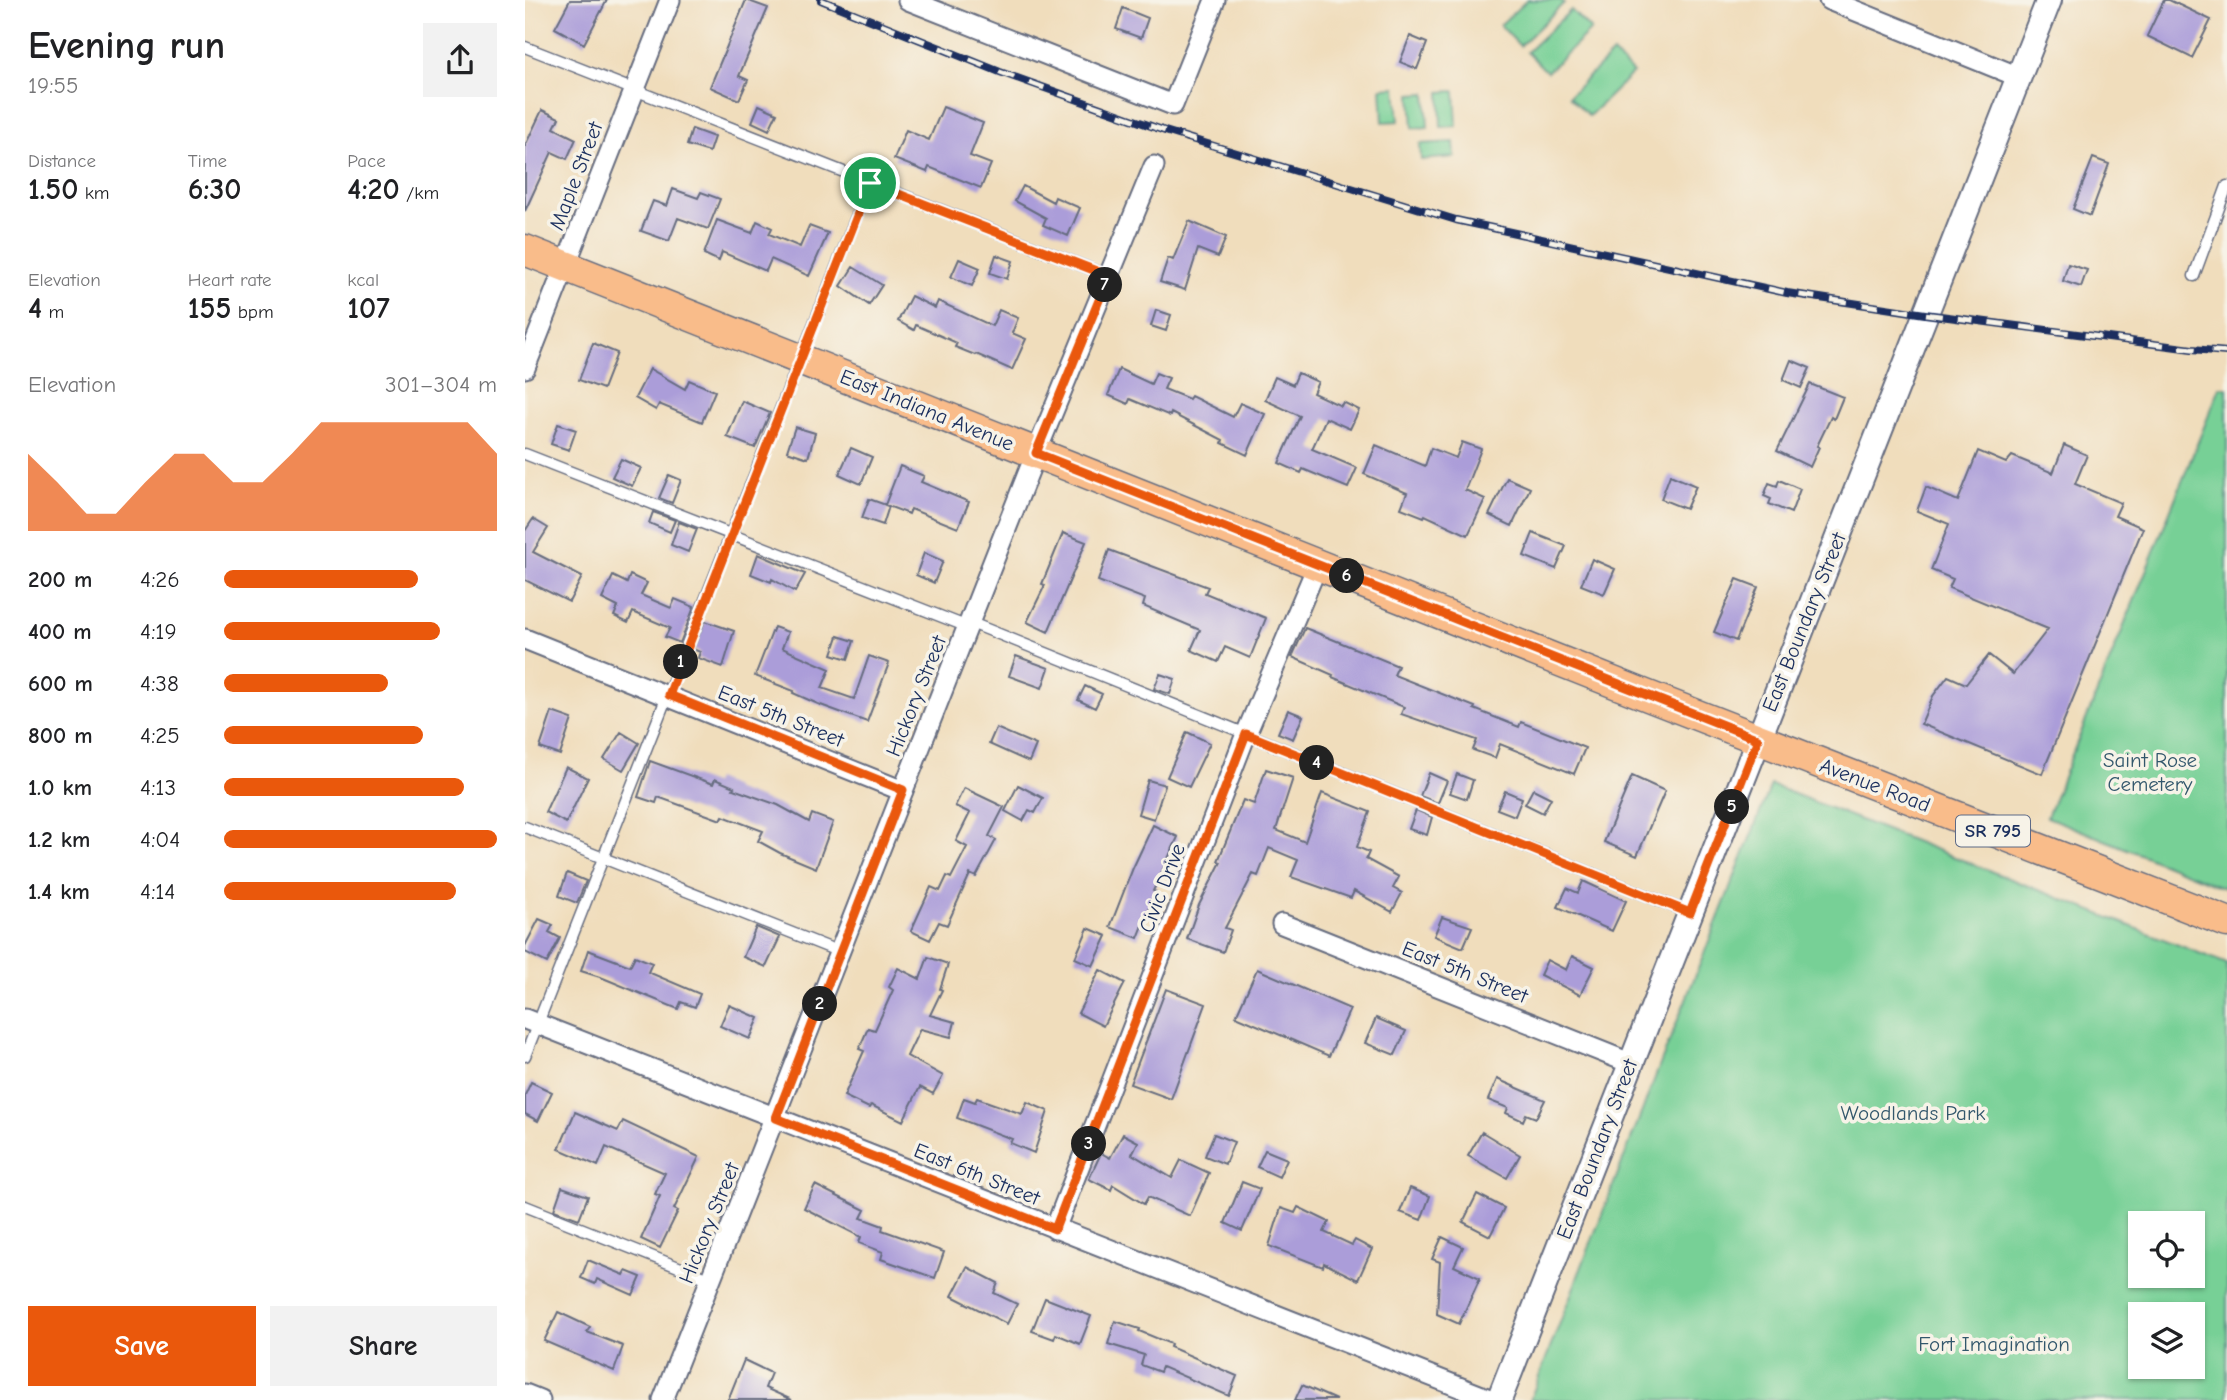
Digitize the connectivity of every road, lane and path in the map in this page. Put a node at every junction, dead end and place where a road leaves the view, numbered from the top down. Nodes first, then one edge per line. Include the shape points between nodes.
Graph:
1 (670, 0) edge
2 (908, 0) edge
3 (1215, 0) edge
4 (1829, 0) edge
5 (2049, 0) edge
6 (525, 47) edge
7 (2019, 77) junction
8 (634, 90) junction
9 (1154, 166) dead end
10 (870, 183) junction
11 (2227, 186) edge
12 (525, 250) edge
13 (566, 266) junction
14 (1109, 276) junction
15 (2194, 276) dead end
16 (801, 360) junction
17 (525, 368) edge
18 (1036, 453) junction
19 (525, 454) edge
20 (732, 534) junction
21 (1318, 564) junction
22 (969, 624) junction
23 (525, 639) edge
24 (669, 695) junction
25 (1246, 734) junction
26 (1758, 739) junction
27 (903, 790) junction
28 (525, 827) edge
29 (603, 858) junction
30 (1690, 913) junction
31 (2227, 922) edge
32 (1282, 923) dead end
33 (841, 952) junction
34 (531, 1021) edge
35 (525, 1056) edge
36 (1630, 1063) junction
37 (776, 1118) junction
38 (525, 1206) edge
39 (1055, 1229) junction
40 (711, 1280) junction
41 (525, 1394) edge
42 (540, 1400) edge
43 (663, 1400) edge
44 (1492, 1400) edge
45 (1499, 1400) edge

1 - 8 street, Maple Street
2 - 3 street via 1173,105
4 - 7 street
5 - 7 street, East Boundary Street
6 - 8 lane
7 - 26 street, East Boundary Street
8 - 10 lane
8 - 13 street, Maple Street
9 - 14 street, Hickory Street
10 - 14 lane
10 - 16 lane
11 - 15 lane
12 - 13 main road, East Indiana Avenue / SR 795
13 - 16 main road, East Indiana Avenue / SR 795
13 - 17 street, Maple Street
14 - 18 street, Hickory Street
16 - 18 main road, East Indiana Avenue / SR 795
16 - 20 lane
18 - 21 main road, East Indiana Avenue / SR 795
18 - 22 street, Hickory Street
19 - 20 lane
20 - 22 lane
20 - 24 lane
21 - 25 street, Civic Drive
21 - 26 main road, East Indiana Avenue / SR 795
22 - 25 lane
22 - 27 street, Hickory Street
23 - 24 street, East 5th Street
24 - 27 street, East 5th Street
24 - 29 lane
25 - 30 lane
25 - 39 street, Civic Drive
26 - 30 street, East Boundary Street
26 - 31 main road, Avenue Road / SR 795
27 - 33 street, Hickory Street
28 - 29 lane
29 - 33 lane
29 - 34 lane
30 - 36 street, East Boundary Street
32 - 36 street, East 5th Street
33 - 37 street, Hickory Street
34 - 35 lane
34 - 37 street, East 6th Street
36 - 45 street, East Boundary Street
37 - 39 street, East 6th Street
37 - 40 street, Hickory Street
38 - 40 lane
39 - 44 street, East 6th Street
40 - 43 street, Hickory Street
41 - 42 street

